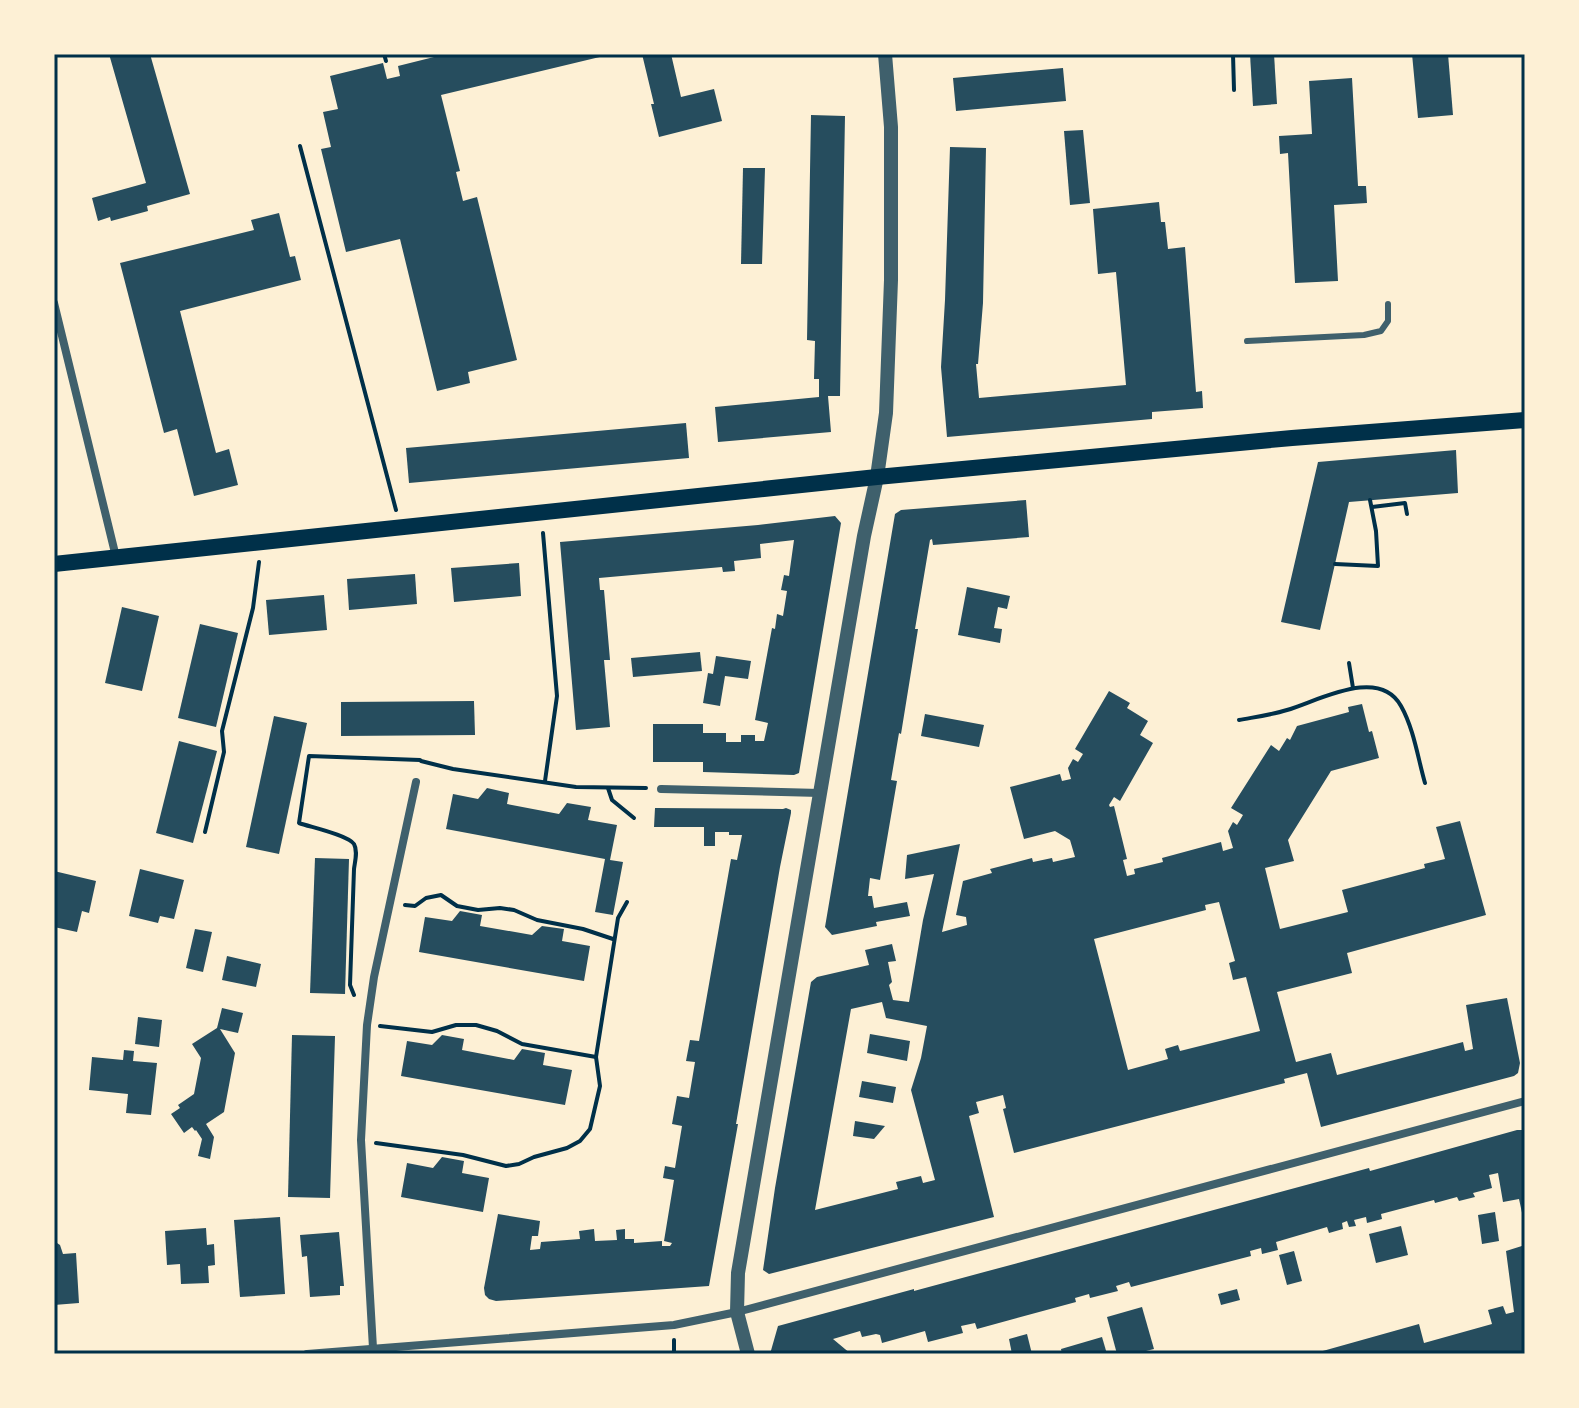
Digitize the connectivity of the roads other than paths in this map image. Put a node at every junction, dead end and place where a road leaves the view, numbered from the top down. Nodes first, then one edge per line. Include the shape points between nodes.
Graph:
1 (885, 54) edge
2 (54, 303) edge
3 (1388, 304) dead end
4 (1247, 341) dead end
5 (1525, 420) edge
6 (877, 477) junction
7 (116, 557) junction
8 (54, 564) edge
9 (416, 782) road end
10 (656, 788) road end
11 (820, 793) junction
12 (1525, 1101) edge
13 (737, 1312) junction
14 (373, 1348) junction
15 (352, 1352) edge
16 (307, 1354) edge
17 (748, 1354) edge

1 - 6 street via 891,127 891,280 886,413
2 - 7 street
3 - 4 lane via 1388,321 1381,331
5 - 6 main road
6 - 7 main road
6 - 11 street
7 - 8 main road
9 - 14 street via 367,1025 361,1140
10 - 11 street
11 - 13 street via 738,1273
12 - 13 street
13 - 14 street via 674,1325
13 - 17 street
14 - 15 street
15 - 16 street

